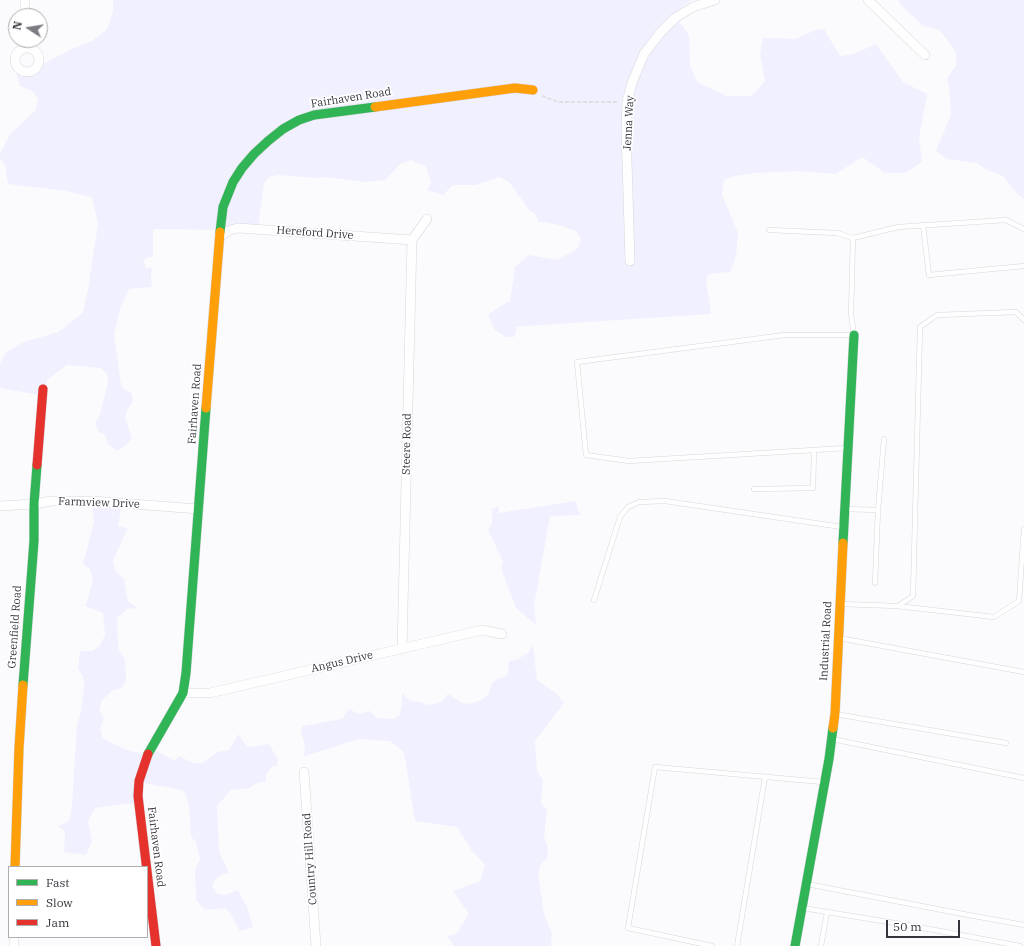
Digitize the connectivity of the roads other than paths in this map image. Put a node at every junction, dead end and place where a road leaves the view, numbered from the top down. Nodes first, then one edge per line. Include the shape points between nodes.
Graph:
1 (715, 0) edge
2 (868, 0) edge
3 (925, 55) dead end
4 (533, 90) road end
5 (427, 219) dead end
6 (923, 225) junction
7 (1024, 229) edge
8 (769, 230) dead end
9 (219, 237) junction
10 (853, 238) junction
11 (412, 240) junction
12 (630, 261) dead end
13 (1024, 266) edge
14 (1024, 320) edge
15 (854, 335) junction
16 (43, 389) dead end
17 (884, 439) dead end
18 (848, 448) junction
19 (814, 450) junction
20 (754, 489) dead end
21 (34, 504) junction
22 (0, 506) edge
23 (199, 509) junction
24 (844, 509) junction
25 (878, 510) junction
26 (843, 528) junction
27 (1024, 529) edge
28 (875, 583) dead end
29 (594, 600) dead end
30 (840, 604) junction
31 (897, 606) junction
32 (502, 634) dead end
33 (839, 638) junction
34 (402, 649) junction
35 (1024, 672) edge
36 (183, 693) junction
37 (835, 714) junction
38 (832, 739) junction
39 (1006, 743) dead end
40 (304, 772) dead end
41 (765, 777) junction
42 (1024, 778) edge
43 (825, 782) junction
44 (15, 866) edge
45 (146, 866) edge
46 (148, 879) edge
47 (807, 884) junction
48 (802, 908) junction
49 (827, 912) junction
50 (1024, 925) edge
51 (156, 946) edge
52 (316, 946) edge
53 (712, 946) edge
54 (737, 946) edge
55 (795, 946) edge
56 (821, 946) edge
57 (1020, 946) edge

1 - 12 street, Jenna Way via 693,7 675,18 644,54 632,83 627,102 626,128
2 - 3 street
4 - 9 street, Fairhaven Road via 515,88 314,114 300,120 268,141 242,168 233,182 223,208
5 - 11 street
6 - 7 lane via 1006,220
6 - 10 lane via 898,227
6 - 13 lane via 929,275
8 - 10 lane via 837,233
9 - 11 street, Hereford Drive via 238,228
9 - 23 street, Fairhaven Road
10 - 15 lane via 850,314
11 - 34 street, Steere Road
14 - 31 lane via 1016,312 937,315 920,327 913,596
15 - 18 street, Industrial Road
15 - 19 lane via 785,334 577,362 586,455 629,461
16 - 21 street, Greenfield Road
17 - 25 lane
18 - 19 lane
18 - 24 street, Industrial Road
19 - 20 lane via 813,488
21 - 22 street, Farmview Drive
21 - 23 street, Farmview Drive via 50,501 92,501
21 - 44 street, Greenfield Road via 34,541 19,748
23 - 36 street, Fairhaven Road
24 - 25 lane
24 - 26 street, Industrial Road
25 - 28 lane
26 - 29 lane via 665,501 639,502 628,507 620,517
26 - 30 street, Industrial Road
27 - 31 lane via 1019,601 994,617
30 - 31 lane
30 - 33 street, Industrial Road
32 - 34 street, Angus Drive via 482,630
33 - 35 lane
33 - 37 street, Industrial Road
34 - 36 street, Angus Drive via 210,693
36 - 45 street, Fairhaven Road via 149,750 139,781 138,796
37 - 38 street, Industrial Road
37 - 39 lane
38 - 42 lane
38 - 43 street, Industrial Road
40 - 52 street, Country Hill Road
41 - 43 lane
41 - 53 lane via 655,767 628,928
41 - 54 lane
43 - 47 street, Industrial Road
46 - 51 street, Fairhaven Road
47 - 48 street, Industrial Road
47 - 50 lane
48 - 49 lane
48 - 55 street, Industrial Road
49 - 56 lane
49 - 57 lane

